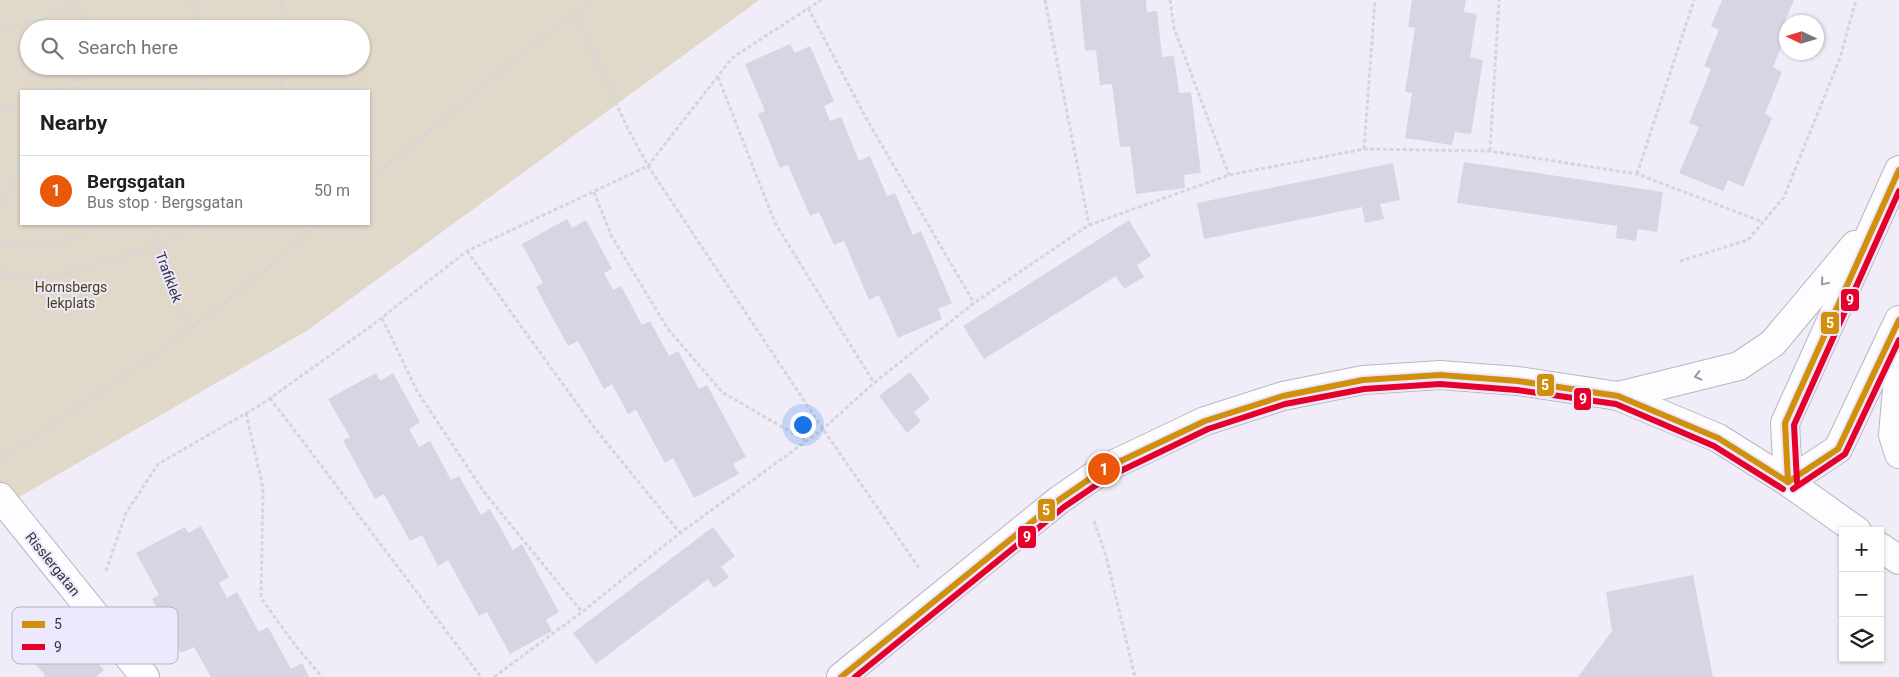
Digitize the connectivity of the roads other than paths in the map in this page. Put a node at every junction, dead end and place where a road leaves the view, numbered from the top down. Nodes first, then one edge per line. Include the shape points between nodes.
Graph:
1 (1899, 170) edge
2 (1878, 218) junction
3 (1899, 320) edge
4 (1899, 366) edge
5 (1618, 396) junction
6 (1899, 454) edge
7 (1788, 482) junction
8 (0, 497) edge
9 (1851, 527) edge
10 (1884, 550) edge
11 (1899, 560) edge
12 (89, 607) edge
13 (135, 664) edge
14 (145, 677) edge
15 (841, 677) edge

1 - 2 street
2 -> 5 street via 1773,343 1739,366
2 - 7 street via 1785,423
3 - 7 street via 1838,449
4 - 6 street via 1893,435
5 - 7 street via 1718,438
5 - 15 street via 1518,381 1440,376 1363,380 1283,396 1205,420 1104,469 1059,500
7 - 9 street
8 - 12 street, Risslergatan
10 - 11 street
13 - 14 street, Risslergatan

